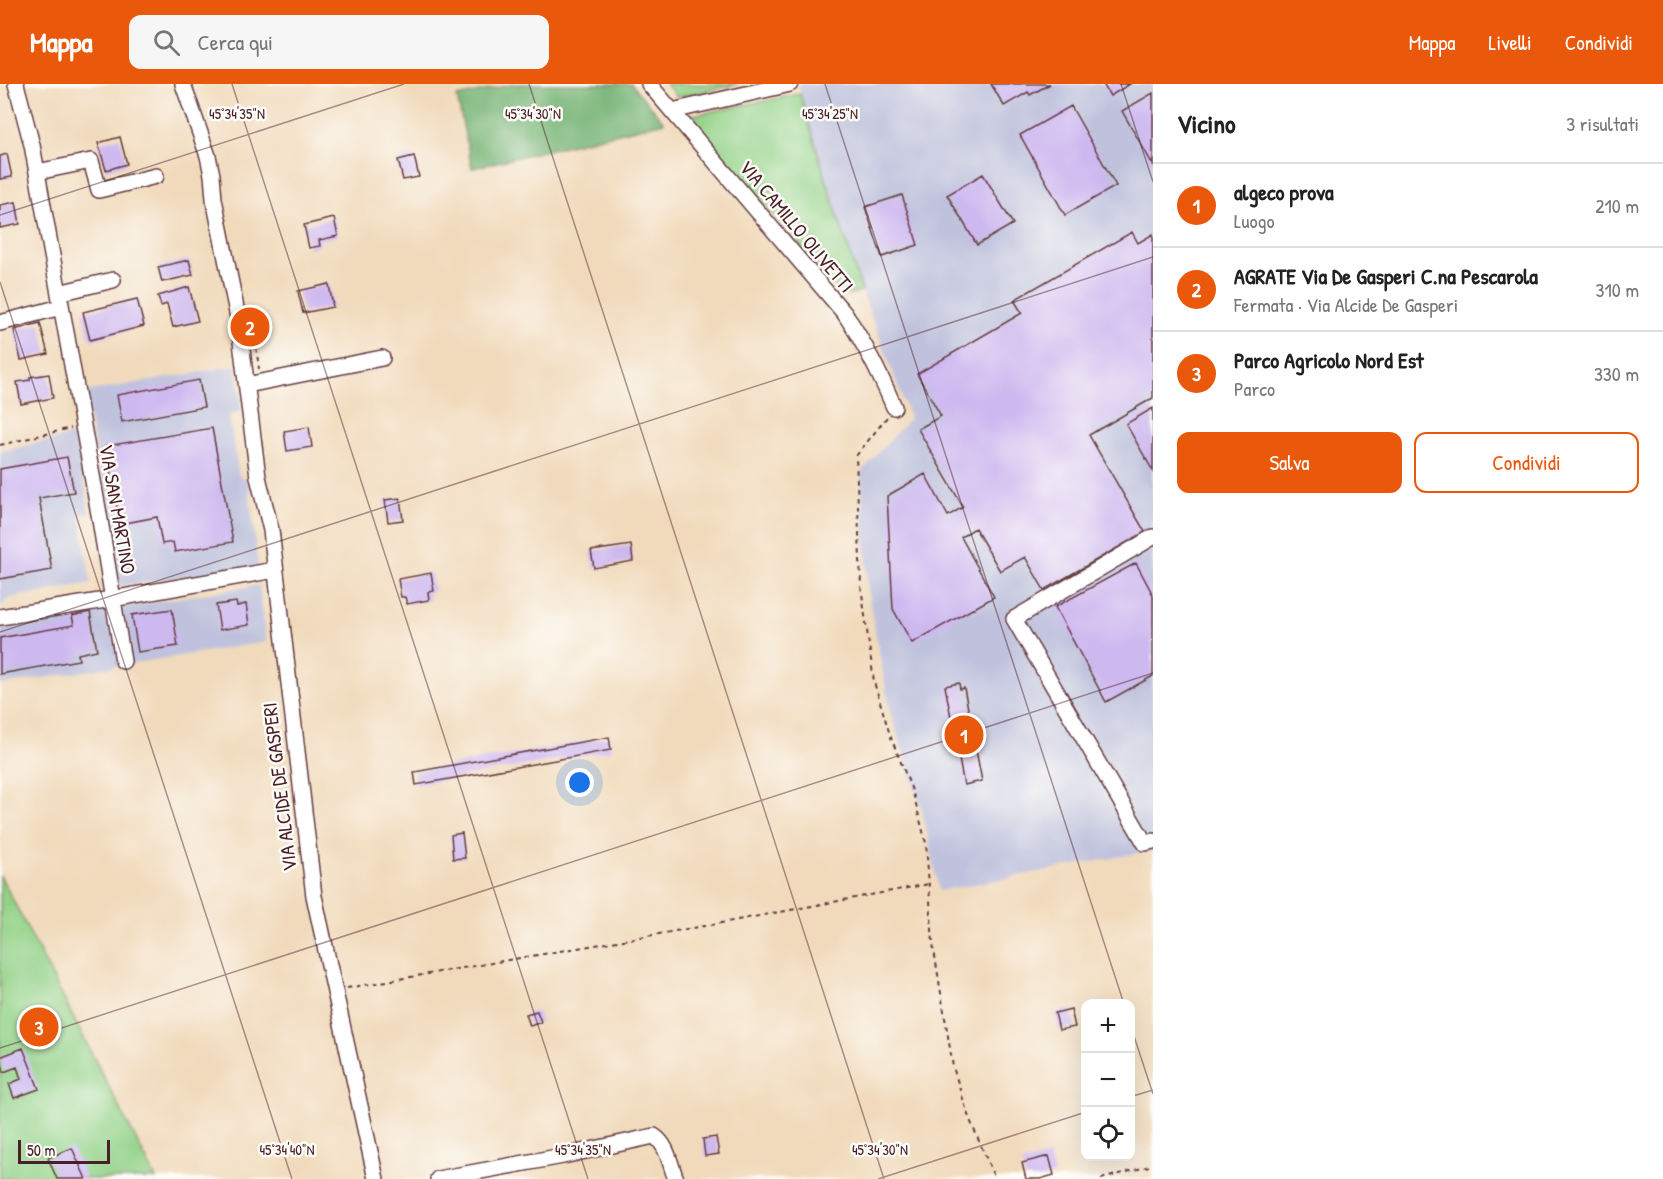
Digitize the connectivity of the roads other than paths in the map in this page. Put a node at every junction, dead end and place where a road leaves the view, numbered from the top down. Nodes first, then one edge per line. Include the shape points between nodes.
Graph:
1 (16, 84) edge
2 (183, 84) edge
3 (650, 84) edge
4 (790, 84) edge
5 (672, 111) junction
6 (37, 172) junction
7 (156, 176) dead end
8 (113, 280) dead end
9 (60, 300) junction
10 (0, 323) edge
11 (382, 358) dead end
12 (248, 385) junction
13 (894, 407) road end
14 (1153, 537) edge
15 (275, 570) junction
16 (112, 599) junction
17 (0, 616) edge
18 (123, 662) dead end
19 (1149, 842) edge
20 (376, 1179) edge
21 (438, 1179) edge
22 (676, 1179) edge

1 - 6 street, VIA SAN MARTINO
2 - 12 street, VIA ALCIDE DE GASPERI via 208,156
3 - 5 street, VIA CAMILLO OLIVETTI
4 - 5 street
5 - 13 street, VIA CAMILLO OLIVETTI via 844,314 874,362
6 - 7 street via 91,161 99,190
6 - 9 street, VIA SAN MARTINO
8 - 9 street
9 - 10 street
9 - 16 street, VIA SAN MARTINO
11 - 12 street
12 - 15 street, VIA ALCIDE DE GASPERI via 257,471 271,530
14 - 19 street via 1014,619
15 - 16 street, VIA SAN MARTINO
15 - 20 street, VIA ALCIDE DE GASPERI via 314,896
16 - 17 street, VIA SAN MARTINO
16 - 18 street, VIA SAN MARTINO
21 - 22 street via 654,1136 660,1140

